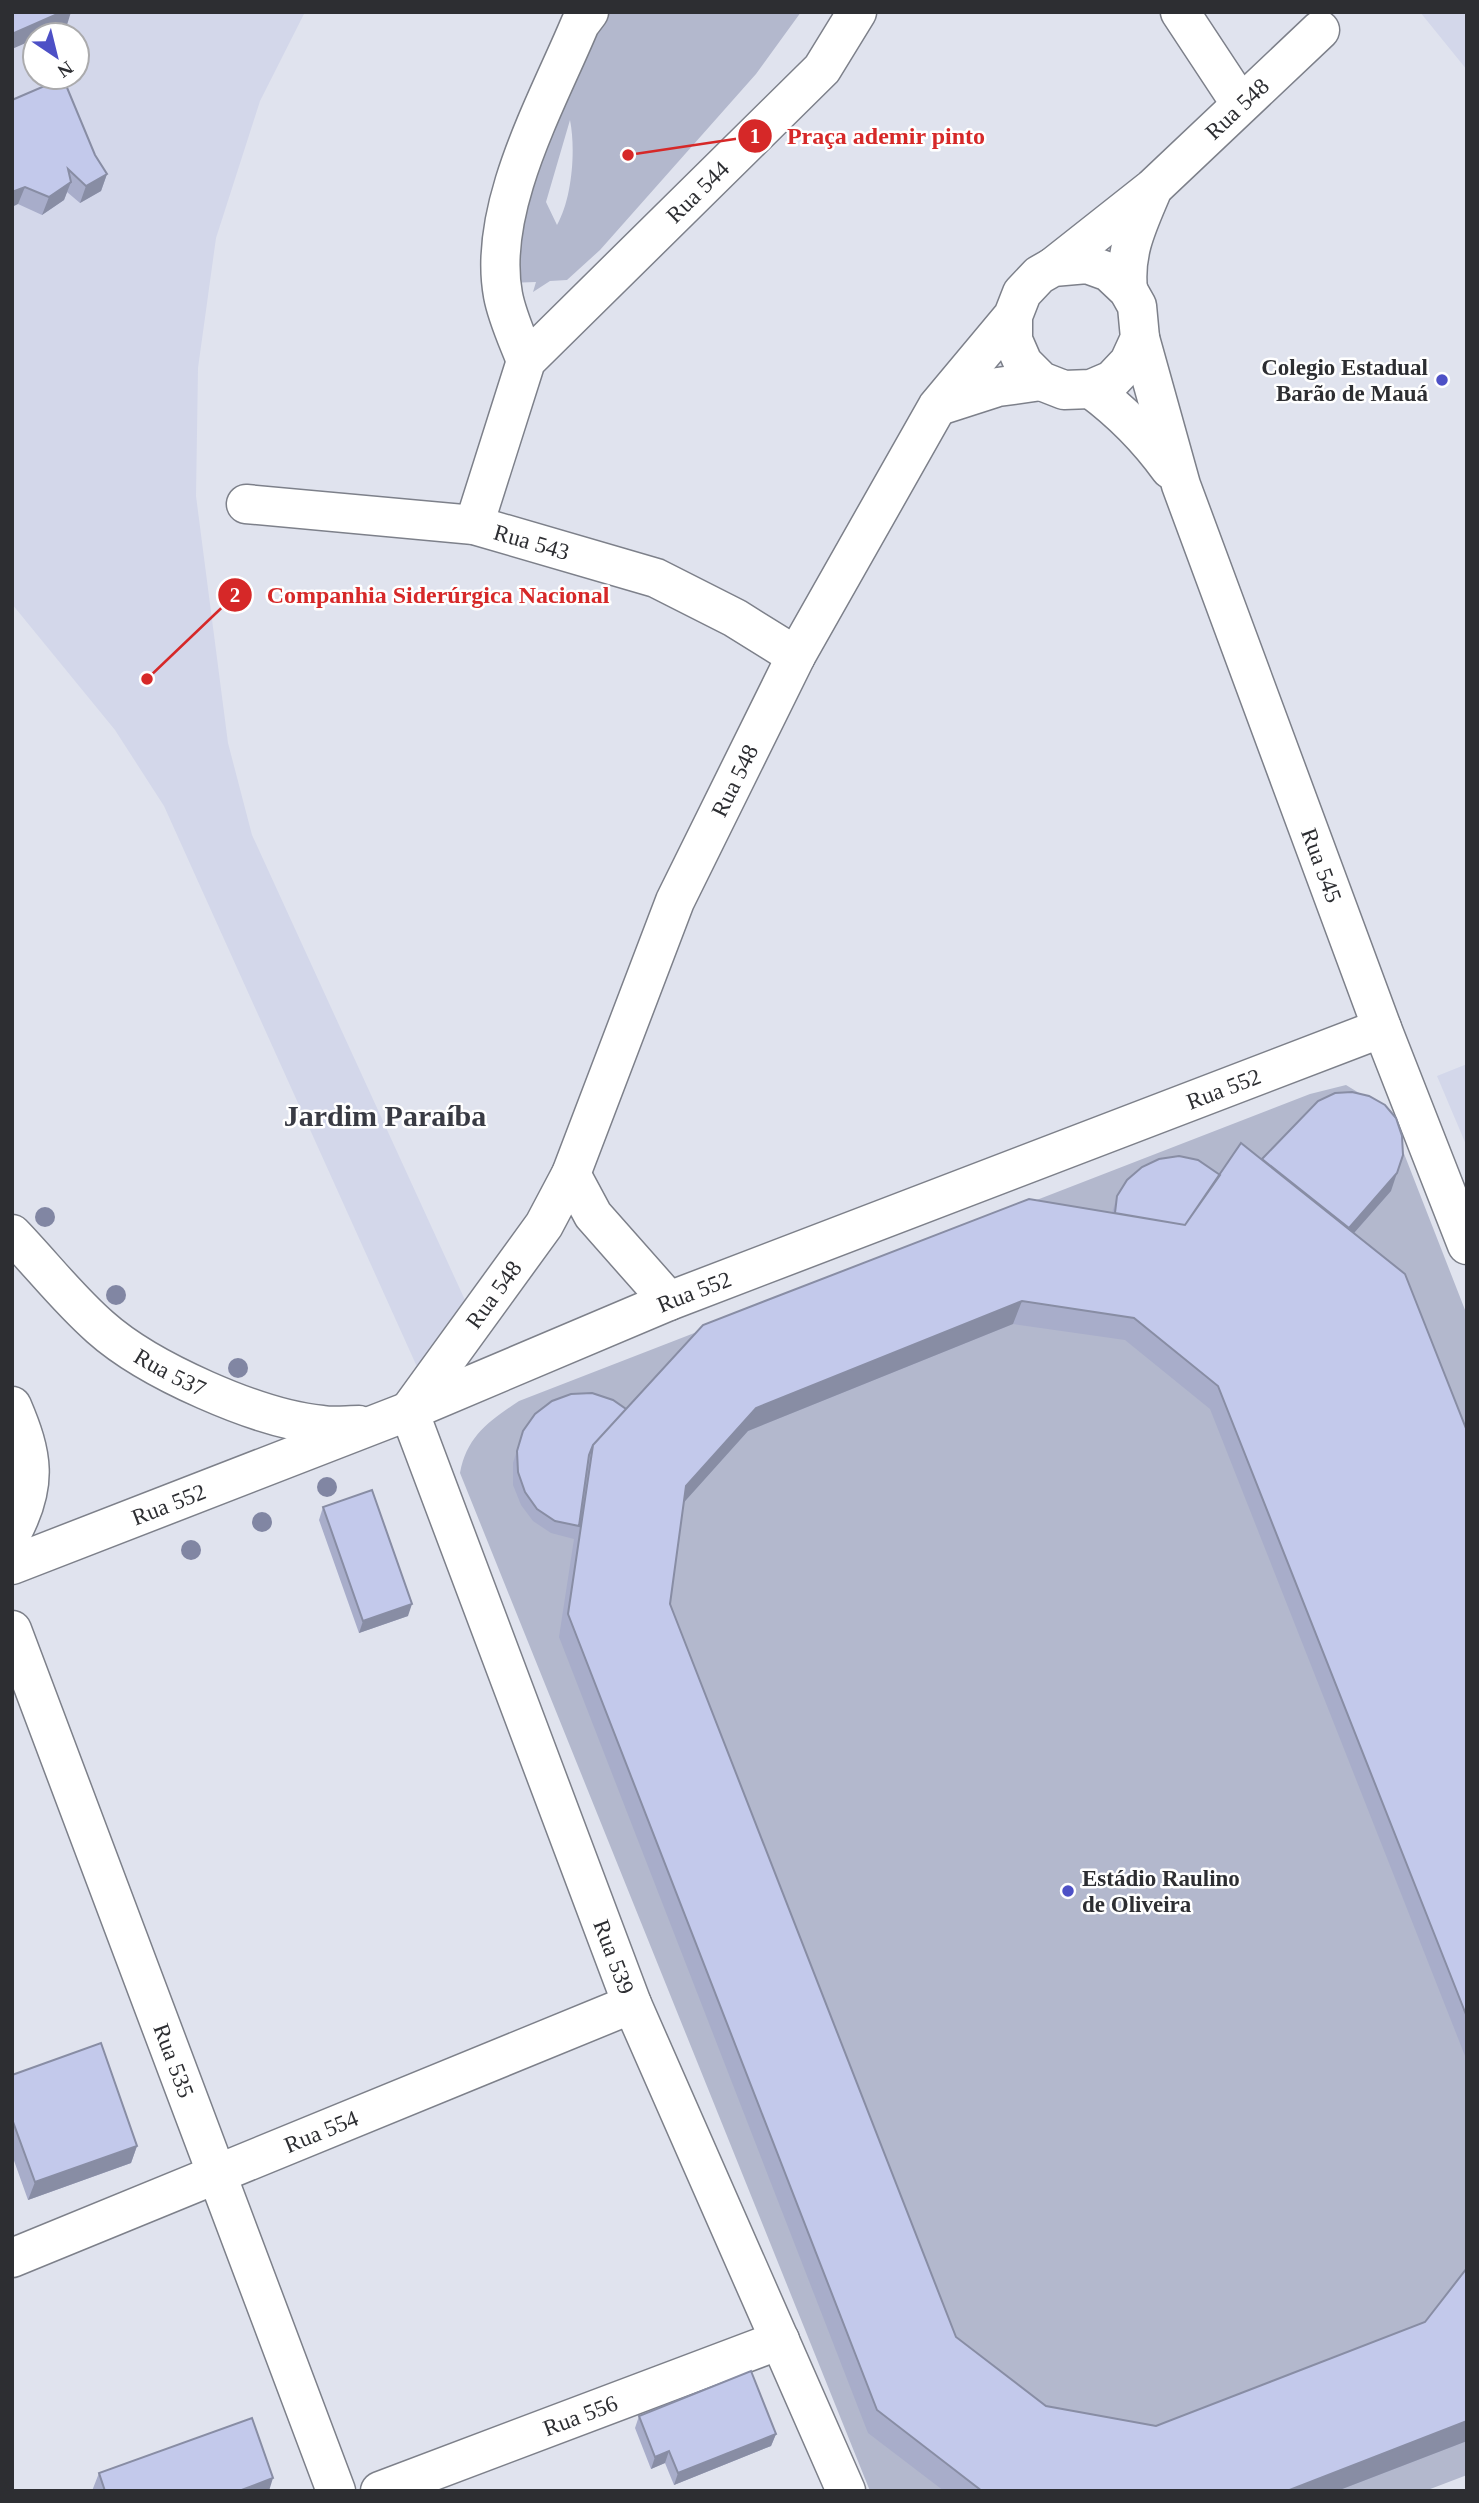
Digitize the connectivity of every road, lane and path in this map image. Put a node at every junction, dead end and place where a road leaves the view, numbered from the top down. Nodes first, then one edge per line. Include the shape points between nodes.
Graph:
1 (589, 12) edge
2 (857, 12) edge
3 (1180, 12) edge
4 (1320, 30) dead end
5 (1240, 103) junction
6 (1153, 187) junction
7 (1054, 267) junction
8 (1128, 290) junction
9 (1013, 316) junction
10 (1140, 338) junction
11 (526, 361) junction
12 (1041, 381) junction
13 (1091, 389) junction
14 (937, 407) junction
15 (1181, 485) junction
16 (246, 504) dead end
17 (474, 525) junction
18 (796, 656) junction
19 (1382, 1028) junction
20 (571, 1174) junction
21 (12, 1234) edge
22 (1467, 1245) edge
23 (669, 1301) junction
24 (12, 1406) edge
25 (409, 1411) junction
26 (373, 1425) junction
27 (12, 1533) edge
28 (12, 1565) edge
29 (12, 1630) edge
30 (632, 2004) junction
31 (217, 2175) junction
32 (12, 2258) edge
33 (780, 2340) junction
34 (335, 2491) edge
35 (380, 2491) edge
36 (846, 2491) edge

1 - 11 street via 510,191 499,248 503,296
2 - 11 street, Rua 544 via 822,69
3 - 5 street
4 - 5 street, Rua 548
5 - 6 street, Rua 548
6 - 7 street, Rua 548
6 - 8 street, Rua 548 via 1130,241 1125,266
7 - 8 street via 1087,264 1109,272
7 - 9 street via 1022,293
8 - 10 street via 1137,306
9 - 12 street via 1013,340 1023,363
9 - 14 street, Rua 548
10 - 13 street via 1129,362 1112,380
10 - 15 street, Rua 545
11 - 17 street, Rua 544
12 - 13 street via 1064,390
12 - 14 street via 999,387
13 - 15 street, Rua 545 via 1153,445
14 - 18 street, Rua 548
15 - 19 street, Rua 545
16 - 17 street, Rua 543
17 - 18 street, Rua 543 via 656,578 735,618
18 - 20 street, Rua 548 via 675,901
19 - 22 street, Rua 545
19 - 23 street, Rua 552
20 - 23 street via 593,1214
20 - 25 street, Rua 548 via 544,1225
21 - 26 street, Rua 537 via 99,1327 160,1369 282,1416 321,1425
23 - 25 street, Rua 552
24 - 27 street via 30,1454 31,1477 29,1496
25 - 26 street, Rua 552
25 - 30 street, Rua 539
26 - 28 street, Rua 552
29 - 31 street, Rua 535
30 - 31 street, Rua 554
30 - 33 street, Rua 539
31 - 32 street, Rua 554
31 - 34 street, Rua 535
33 - 35 street, Rua 556
33 - 36 street, Rua 539

